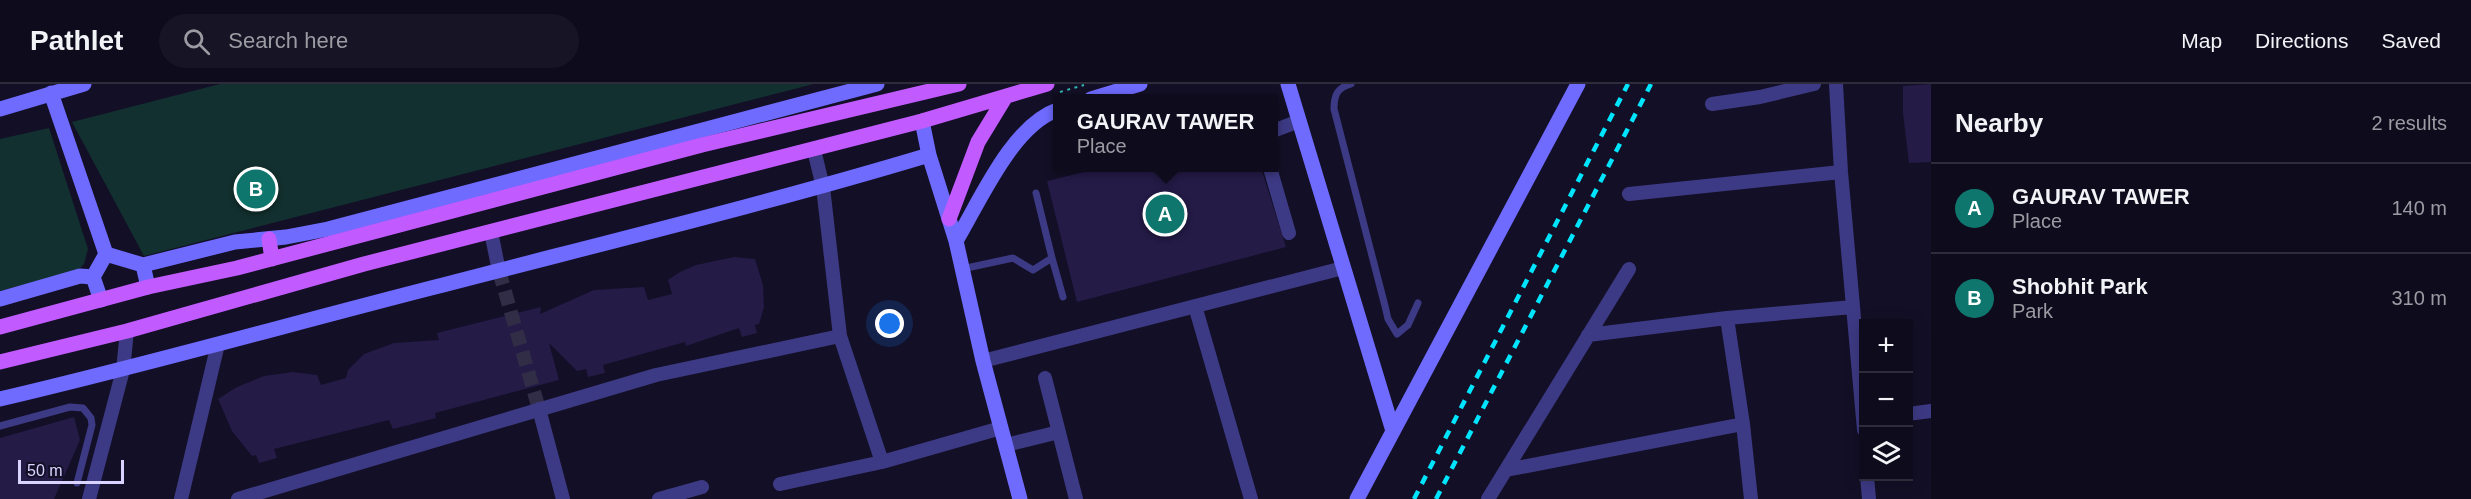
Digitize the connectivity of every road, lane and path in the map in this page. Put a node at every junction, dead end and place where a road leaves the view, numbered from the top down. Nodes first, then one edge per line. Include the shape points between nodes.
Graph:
1 (84, 84) edge
2 (877, 84) edge
3 (1047, 84) edge
4 (1140, 84) edge
5 (1287, 84) edge
6 (1351, 84) edge
7 (1578, 84) edge
8 (1814, 84) edge
9 (1836, 84) edge
10 (949, 85) edge
11 (50, 89) edge
12 (917, 89) edge
13 (1107, 94) edge
14 (1006, 96) junction
15 (1712, 104) dead end
16 (0, 109) edge
17 (1053, 111) edge
18 (921, 121) junction
19 (1299, 121) junction
20 (1278, 129) edge
21 (814, 150) junction
22 (929, 154) junction
23 (1271, 172) edge
24 (1841, 172) junction
25 (823, 187) junction
26 (1036, 193) dead end
27 (1629, 194) dead end
28 (949, 219) junction
29 (491, 232) junction
30 (1289, 233) dead end
31 (269, 239) junction
32 (956, 241) junction
33 (106, 254) junction
34 (1052, 258) junction
35 (272, 259) junction
36 (143, 265) junction
37 (1343, 268) junction
38 (962, 269) junction
39 (1629, 269) dead end
40 (499, 271) junction
41 (93, 277) junction
42 (148, 287) junction
43 (1063, 297) dead end
44 (0, 299) edge
45 (101, 300) junction
46 (1418, 303) dead end
47 (1195, 306) junction
48 (1853, 307) junction
49 (1727, 318) junction
50 (0, 327) edge
51 (127, 331) junction
52 (1588, 335) junction
53 (840, 336) junction
54 (218, 344) junction
55 (982, 361) junction
56 (0, 362) edge
57 (123, 370) junction
58 (1859, 377) edge
59 (1045, 378) dead end
60 (0, 399) edge
61 (539, 409) junction
62 (1931, 411) edge
63 (1913, 413) edge
64 (1743, 424) junction
65 (0, 426) edge
66 (1001, 428) junction
67 (1393, 431) junction
68 (1059, 432) junction
69 (1006, 445) junction
70 (882, 462) junction
71 (1506, 470) junction
72 (1867, 481) edge
73 (77, 483) dead end
74 (780, 484) dead end
75 (702, 487) dead end
76 (88, 499) edge
77 (181, 499) edge
78 (238, 499) edge
79 (563, 499) edge
80 (659, 499) edge
81 (1020, 499) edge
82 (1076, 499) edge
83 (1251, 499) edge
84 (1357, 499) edge
85 (1488, 499) edge
86 (1751, 499) edge
87 (1869, 499) edge

1 - 11 street
2 - 31 street via 327,229
3 - 14 main road
4 - 13 street
5 - 19 street
6 - 46 lane via 1338,90 1335,109 1384,306 1397,334 1408,325
7 - 67 street
8 - 15 street
9 - 24 street
10 - 12 main road
11 - 16 street
11 - 33 street
12 - 35 main road
14 - 18 main road
14 - 28 main road via 978,142
17 - 32 street via 1043,115 1013,144
18 - 21 main road
18 - 22 street
19 - 20 street
19 - 37 street
21 - 25 street
21 - 29 main road
22 - 25 street
22 - 28 street
23 - 30 street
24 - 27 street
24 - 48 street
25 - 40 street
25 - 53 street
26 - 34 lane
28 - 32 street
29 - 40 street
29 - 51 main road
31 - 35 main road
31 - 36 street via 236,242
32 - 38 street
33 - 36 street
33 - 41 street
34 - 38 lane via 1034,270 1013,258
34 - 43 lane
35 - 42 main road
36 - 42 street
37 - 47 street
37 - 67 street
38 - 55 street
39 - 52 street
40 - 54 street
41 - 44 street via 80,276
41 - 45 street
42 - 45 main road
45 - 50 main road
47 - 55 street
47 - 83 street
48 - 49 street
48 - 58 street
49 - 52 street
49 - 64 street
51 - 56 main road
51 - 57 street
52 - 71 street
53 - 61 street via 656,375
53 - 70 street
54 - 57 street
54 - 77 street
55 - 66 street
57 - 60 street
57 - 76 street
59 - 68 street
61 - 78 street
61 - 79 street
62 - 63 street
64 - 71 street
64 - 86 street
65 - 73 lane via 69,407 83,408 92,426
66 - 69 street
66 - 70 street
67 - 84 street
68 - 69 street
68 - 82 street
69 - 81 street
70 - 74 street
71 - 85 street
72 - 87 street
75 - 80 street

